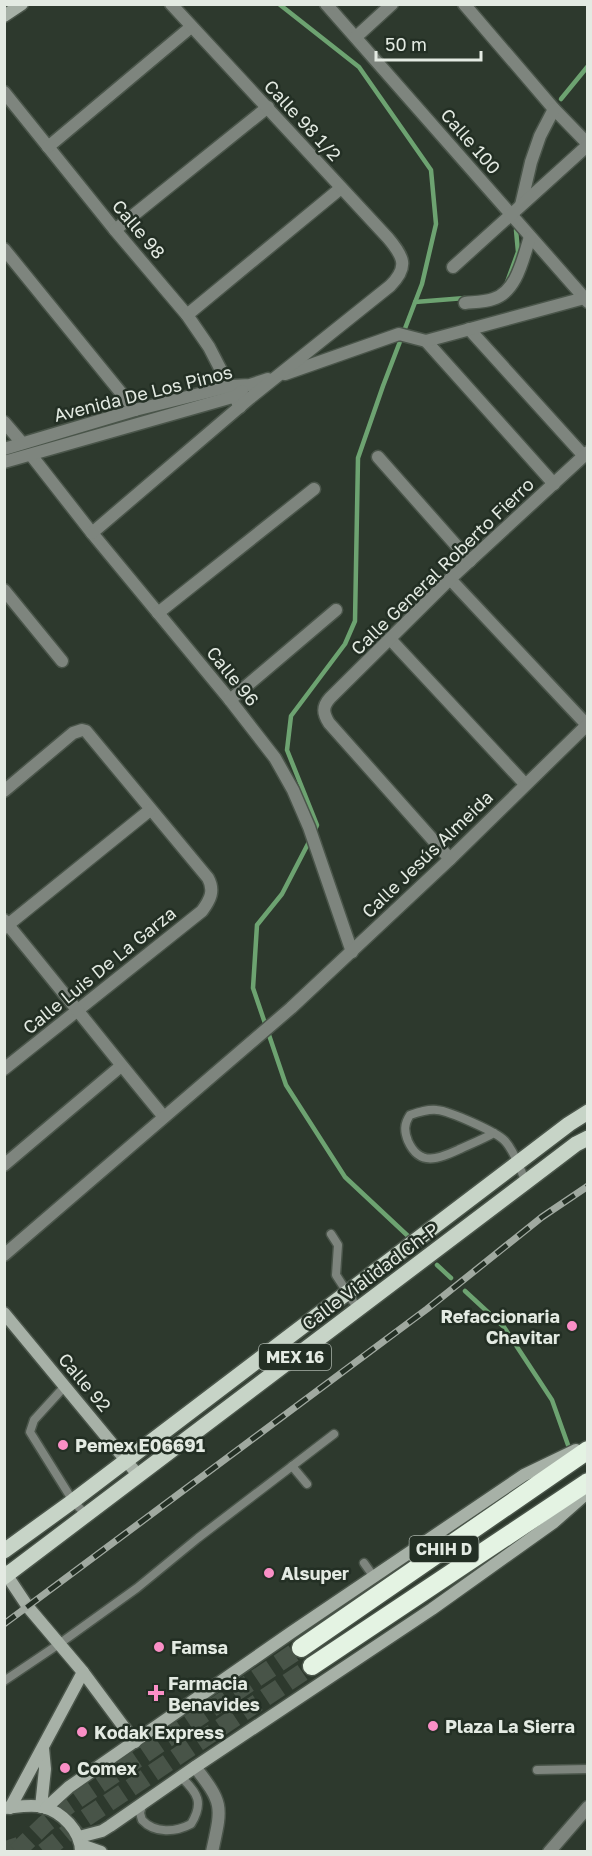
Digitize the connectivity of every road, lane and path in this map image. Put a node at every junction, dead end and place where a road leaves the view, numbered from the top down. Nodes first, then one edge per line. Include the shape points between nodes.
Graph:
1 (22, 4) edge
2 (171, 4) edge
3 (326, 4) edge
4 (392, 4) edge
5 (464, 4) edge
6 (4, 16) edge
7 (191, 27) junction
8 (356, 37) junction
9 (4, 92) edge
10 (268, 107) junction
11 (554, 109) junction
12 (588, 145) edge
13 (48, 147) junction
14 (341, 188) junction
15 (521, 205) junction
16 (510, 215) junction
17 (115, 230) junction
18 (530, 237) junction
19 (4, 249) edge
20 (453, 267) dead end
21 (586, 299) edge
22 (465, 303) dead end
23 (187, 315) junction
24 (469, 329) junction
25 (426, 341) junction
26 (276, 377) junction
27 (236, 396) junction
28 (135, 410) junction
29 (4, 422) edge
30 (22, 443) junction
31 (4, 448) edge
32 (586, 454) edge
33 (31, 455) junction
34 (378, 457) dead end
35 (4, 462) edge
36 (554, 484) junction
37 (314, 489) dead end
38 (92, 533) junction
39 (470, 561) junction
40 (450, 579) junction
41 (4, 590) edge
42 (336, 610) dead end
43 (158, 614) junction
44 (390, 639) junction
45 (62, 661) dead end
46 (230, 700) junction
47 (587, 724) edge
48 (525, 784) junction
49 (4, 791) edge
50 (150, 810) junction
51 (450, 859) junction
52 (6, 924) edge
53 (352, 952) junction
54 (78, 1009) junction
55 (121, 1066) junction
56 (4, 1069) edge
57 (588, 1112) edge
58 (164, 1117) junction
59 (495, 1133) junction
60 (588, 1138) edge
61 (518, 1163) junction
62 (4, 1165) edge
63 (526, 1182) junction
64 (331, 1234) dead end
65 (4, 1255) edge
66 (346, 1293) junction
67 (358, 1309) junction
68 (4, 1313) edge
69 (65, 1386) junction
70 (334, 1434) dead end
71 (588, 1444) edge
72 (588, 1450) edge
73 (127, 1460) junction
74 (292, 1466) junction
75 (138, 1475) junction
76 (588, 1482) edge
77 (307, 1484) dead end
78 (588, 1492) edge
79 (73, 1501) junction
80 (86, 1515) junction
81 (4, 1551) edge
82 (364, 1563) dead end
83 (5, 1575) edge
84 (374, 1577) junction
85 (59, 1644) junction
86 (301, 1648) tunnel mouth
87 (312, 1666) tunnel mouth
88 (83, 1672) junction
89 (4, 1681) edge
90 (135, 1742) junction
91 (43, 1747) junction
92 (195, 1767) junction
93 (588, 1769) edge
94 (537, 1770) dead end
95 (181, 1777) junction
96 (143, 1802) junction
97 (588, 1807) edge
98 (7, 1808) edge
99 (44, 1808) junction
100 (80, 1844) edge
101 (101, 1851) edge
102 (212, 1851) edge
103 (549, 1851) edge

1 - 6 street
2 - 7 street, Calle 98 1/2
3 - 8 street, Calle 100
4 - 8 street
5 - 11 street
7 - 10 street, Calle 98 1/2
7 - 13 street
8 - 16 street, Calle 100
9 - 13 street, Calle 98
10 - 14 street, Calle 98 1/2
10 - 17 street
11 - 12 street
11 - 15 street via 531,162
12 - 15 street
13 - 17 street, Calle 98
14 - 23 street
14 - 26 street, Calle 98 1/2 via 397,249 402,257 401,271 390,286
15 - 16 street
16 - 18 street, Calle 100
16 - 20 street
17 - 23 street, Calle 98
18 - 21 street, Calle 100
18 - 22 street via 508,290 493,299
19 - 28 street
21 - 24 street
23 - 27 street, Calle 98
24 - 25 street
24 - 32 street
25 - 26 street via 399,334
25 - 36 street
26 - 27 street
26 - 27 street, Avenida De Los Pinos via 250,385
27 - 28 street, Avenida De Los Pinos
27 - 33 street, Avenida De Los Pinos
27 - 38 street
28 - 30 street, Avenida De Los Pinos
29 - 30 street
30 - 31 street, Avenida De Los Pinos
32 - 36 street, Calle General Roberto Fierro
33 - 35 street, Avenida De Los Pinos
33 - 38 street, Calle 96
34 - 39 street
36 - 39 street, Calle General Roberto Fierro
37 - 43 street
38 - 43 street, Calle 96
39 - 40 street, Calle General Roberto Fierro
40 - 44 street, Calle General Roberto Fierro
40 - 47 street
41 - 45 street
42 - 46 street
43 - 46 street, Calle 96
44 - 48 street
44 - 51 street, Calle General Roberto Fierro via 330,698 324,712 329,723
46 - 53 street, Calle 96 via 275,758 293,790
47 - 48 street, Calle Jesús Almeida
48 - 51 street, Calle Jesús Almeida
49 - 50 street via 73,733 82,730
50 - 52 street
50 - 54 street, Calle Luis De La Garza via 208,878 211,895 202,911
51 - 53 street, Calle Jesús Almeida
52 - 54 street
53 - 58 street, Calle Jesús Almeida
54 - 55 street
54 - 56 street, Calle Luis De La Garza
55 - 58 street
55 - 62 street
57 - 61 main road, Calle Vialidad Ch-P / MEX 16
58 - 65 street
59 - 59 lane via 438,1110 410,1115 404,1126 411,1148 418,1155 436,1159
59 - 61 lane via 504,1139
60 - 63 main road, Calle Vialidad Ch-P / MEX 16
61 - 63 lane
61 - 66 main road, Calle Vialidad Ch-P / MEX 16
63 - 67 main road, Calle Vialidad Ch-P / MEX 16
64 - 66 lane via 338,1245 336,1275
66 - 67 lane
66 - 73 main road, Calle Vialidad Ch-P / MEX 16
67 - 75 main road, Calle Vialidad Ch-P / MEX 16
68 - 69 street, Calle 92
69 - 73 street, Calle 92
69 - 79 lane via 34,1420 30,1432
70 - 74 lane
71 - 84 street, CHIH D via 524,1475
72 - 86 highway, CHIH D
73 - 75 street, Calle 92
73 - 79 main road, Calle Vialidad Ch-P / MEX 16
74 - 77 lane
74 - 85 lane
75 - 80 main road, Calle Vialidad Ch-P / MEX 16
76 - 87 highway
78 - 92 street, CHIH D via 554,1522 441,1602
79 - 80 lane
79 - 81 main road, Calle Vialidad Ch-P / MEX 16
80 - 83 main road, Calle Vialidad Ch-P / MEX 16
82 - 84 lane
83 - 85 street
84 - 90 street, CHIH D
85 - 88 street
85 - 89 lane
88 - 90 street
88 - 91 street
90 - 99 street, CHIH D
91 - 98 street
91 - 99 street
92 - 95 street, CHIH D
92 - 102 street via 215,1792 219,1807
93 - 94 lane
95 - 96 street, CHIH D
95 - 96 lane via 196,1794 199,1806 191,1824 175,1831 152,1827 142,1820
96 - 100 street, CHIH D
97 - 103 street
98 - 99 street
99 - 100 street via 76,1831
100 - 101 street

